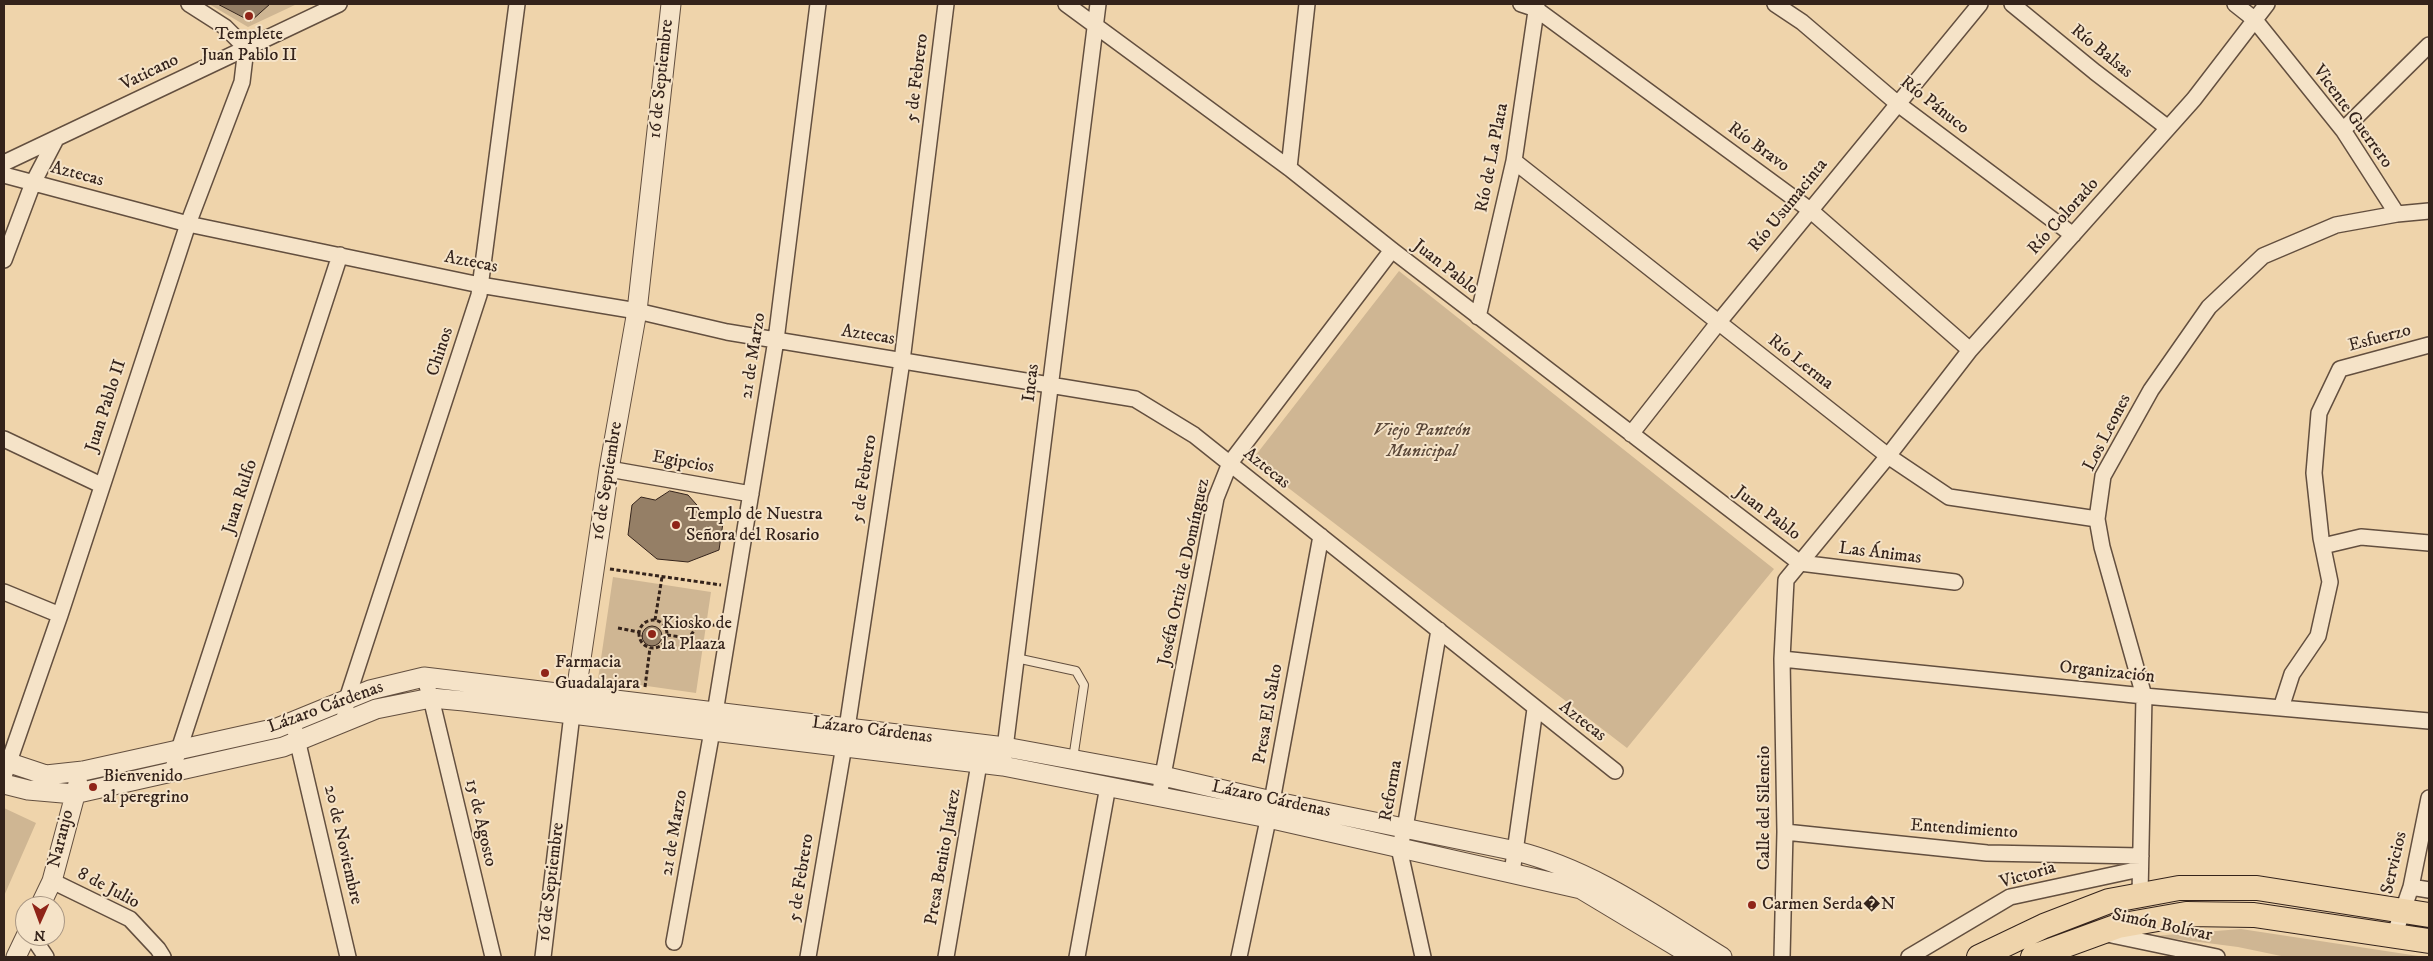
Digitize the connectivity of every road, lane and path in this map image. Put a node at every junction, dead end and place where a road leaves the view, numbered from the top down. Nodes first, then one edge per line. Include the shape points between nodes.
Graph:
1 (189, 4) edge
2 (339, 4) edge
3 (517, 4) edge
4 (671, 4) edge
5 (818, 4) edge
6 (946, 4) edge
7 (1066, 4) edge
8 (1098, 4) edge
9 (1307, 4) edge
10 (1521, 4) edge
11 (1775, 4) edge
12 (1980, 4) edge
13 (2012, 4) edge
14 (2235, 4) edge
15 (2267, 4) edge
16 (1537, 7) edge
17 (2254, 19) junction
18 (1095, 24) junction
19 (2429, 45) edge
20 (246, 48) junction
21 (1898, 104) junction
22 (2168, 128) junction
23 (2343, 130) junction
24 (56, 139) junction
25 (1514, 161) junction
26 (4, 164) edge
27 (1289, 168) junction
28 (4, 175) edge
29 (34, 183) junction
30 (1810, 210) junction
31 (2429, 210) edge
32 (2397, 214) junction
33 (188, 224) junction
34 (2073, 235) junction
35 (1392, 250) junction
36 (340, 256) junction
37 (4, 260) edge
38 (480, 285) junction
39 (637, 311) junction
40 (1478, 317) junction
41 (1718, 324) junction
42 (776, 340) junction
43 (2429, 345) edge
44 (1970, 350) junction
45 (902, 361) junction
46 (1050, 385) junction
47 (1632, 434) junction
48 (4, 439) edge
49 (1888, 456) junction
50 (1230, 463) junction
51 (609, 469) junction
52 (101, 485) junction
53 (751, 494) junction
54 (2097, 519) junction
55 (1321, 536) junction
56 (2429, 543) edge
57 (2323, 546) junction
58 (1800, 563) junction
59 (662, 577) junction
60 (592, 582) junction
61 (1955, 582) dead end
62 (735, 588) junction
63 (4, 592) edge
64 (60, 615) junction
65 (655, 620) junction
66 (618, 628) dead end
67 (729, 629) junction
68 (1439, 630) junction
69 (638, 632) junction
70 (667, 635) junction
71 (650, 648) junction
72 (1016, 658) junction
73 (1782, 659) junction
74 (424, 677) junction
75 (637, 688) dead end
76 (575, 695) junction
77 (2144, 696) junction
78 (431, 698) junction
79 (347, 699) junction
80 (2281, 708) junction
81 (1534, 709) junction
82 (715, 712) junction
83 (572, 714) junction
84 (2429, 721) edge
85 (293, 722) junction
86 (344, 722) junction
87 (847, 728) junction
88 (712, 731) junction
89 (298, 741) junction
90 (982, 744) junction
91 (842, 747) junction
92 (1005, 747) junction
93 (178, 750) junction
94 (1073, 759) junction
95 (979, 763) junction
96 (1003, 766) junction
97 (5, 767) edge
98 (83, 771) junction
99 (172, 771) junction
100 (1615, 771) dead end
101 (1163, 776) junction
102 (4, 784) edge
103 (1108, 786) junction
104 (74, 794) junction
105 (1159, 796) junction
106 (2429, 798) edge
107 (1270, 810) junction
108 (1405, 828) junction
109 (1785, 832) junction
110 (1399, 848) junction
111 (1516, 851) junction
112 (2140, 862) junction
113 (1512, 872) junction
114 (52, 880) junction
115 (2411, 887) junction
116 (2429, 890) edge
117 (2140, 895) junction
118 (45, 896) edge
119 (2404, 910) junction
120 (2429, 915) edge
121 (2098, 932) junction
122 (2394, 936) junction
123 (2429, 941) edge
124 (674, 942) dead end
125 (39, 946) edge
126 (2068, 949) edge
127 (46, 957) edge
128 (163, 957) edge
129 (348, 957) edge
130 (493, 957) edge
131 (543, 957) edge
132 (808, 957) edge
133 (946, 957) edge
134 (1077, 957) edge
135 (1239, 957) edge
136 (1423, 957) edge
137 (1694, 957) edge
138 (1722, 957) edge
139 (1782, 957) edge
140 (1909, 957) edge
141 (1979, 957) edge
142 (2033, 957) edge
143 (2218, 957) edge

1 - 20 street via 225,27
2 - 20 street, Vaticano
3 - 38 street, Chinos
4 - 39 street, 16 de Septiembre
5 - 42 street, 21 de Marzo
6 - 45 street, 5 de Febrero
7 - 18 street, Juan Pablo
8 - 18 street, Incas
9 - 27 street
10 - 16 street, Río Bravo
11 - 21 street, Río Pánuco via 1802,22
12 - 21 street, Río Usumacinta
13 - 22 street, Río Balsas
14 - 17 street, Vicente Guerrero
15 - 17 street, Río Colorado
16 - 25 street, Río de La Plata
16 - 30 street, Río Bravo
17 - 22 street, Río Colorado
17 - 23 street, Vicente Guerrero
18 - 27 street, Juan Pablo
18 - 46 street, Incas
19 - 23 street
20 - 24 street, Vaticano
20 - 33 street, Juan Pablo II via 242,82
21 - 30 street, Río Usumacinta
21 - 34 street, Río Pánuco
22 - 34 street, Río Colorado
23 - 32 street, Vicente Guerrero
24 - 26 street, Vaticano
24 - 29 street
25 - 40 street, Río de La Plata
25 - 41 street, Río Lerma
27 - 35 street, Juan Pablo
28 - 29 street, Aztecas
29 - 33 street, Aztecas
29 - 37 street
30 - 41 street, Río Usumacinta
30 - 44 street, Río Bravo
31 - 32 street
32 - 54 street, Los Leones via 2336,225 2262,256 2209,307 2151,390 2103,476
33 - 36 street, Aztecas
33 - 52 street, Juan Pablo II
34 - 44 street, Río Colorado
35 - 40 street, Juan Pablo
35 - 50 street, Joséfa Ortiz de Domínguez
36 - 38 street, Aztecas
36 - 93 street, Juan Rulfo
38 - 39 street, Aztecas
38 - 79 street, Chinos
39 - 42 street, Aztecas
39 - 51 street, 16 de Septiembre
40 - 47 street, Juan Pablo
41 - 47 street, Río Usumacinta
41 - 49 street, Río Lerma
42 - 45 street, Aztecas
42 - 53 street, 21 de Marzo
43 - 57 street, Esfuerzo via 2340,369 2319,413 2314,473
44 - 49 street, Río Colorado
45 - 46 street, Aztecas
45 - 87 street, 5 de Febrero
46 - 50 street, Aztecas via 1135,399 1194,435
46 - 72 street, Incas
47 - 58 street, Juan Pablo
48 - 52 street
49 - 54 street, Río Lerma via 1949,497
49 - 58 street, Río Colorado
50 - 55 street, Aztecas
50 - 101 street, Joséfa Ortiz de Domínguez via 1216,498
51 - 53 street, Egipcios
51 - 60 street, 16 de Septiembre
52 - 64 street, Juan Pablo II
53 - 62 street, 21 de Marzo
54 - 77 street, Los Leones
55 - 68 street, Aztecas
55 - 107 street, Presa El Salto
56 - 57 street via 2362,537
57 - 80 street via 2330,582 2318,636 2292,674
58 - 61 street, Las Ánimas
58 - 73 street, Calle del Silencio via 1786,580
59 - 60 path via 609,569 603,578
59 - 62 path
59 - 65 path
60 - 76 street, 16 de Septiembre
62 - 67 street, 21 de Marzo
63 - 64 street
64 - 97 street, Juan Pablo II
65 - 69 path via 644,622
65 - 70 path via 665,626
66 - 69 path
67 - 70 path via 704,625 696,626 689,638
67 - 82 street, 21 de Marzo
68 - 81 street, Aztecas
68 - 108 street, Reforma
69 - 71 path via 642,644
70 - 71 path via 659,647
71 - 75 path via 645,688
72 - 92 street, Incas
72 - 94 lane via 1076,670 1084,685
73 - 77 street, Organización
73 - 109 street, Calle del Silencio
74 - 76 street, Lázaro Cárdenas
74 - 78 street, 15 de Agosto
74 - 79 street, Lázaro Cárdenas
76 - 82 street, Lázaro Cárdenas
76 - 83 street, 16 de Septiembre
77 - 80 street, Organización
77 - 112 street, Los Leones
78 - 83 street, Lázaro Cárdenas
78 - 86 street, Lázaro Cárdenas via 376,709
78 - 130 street, 15 de Agosto
79 - 85 street, Lázaro Cárdenas
79 - 86 street, Chinos
80 - 84 street, Organización
81 - 100 street, Aztecas
81 - 111 street
82 - 87 street, Lázaro Cárdenas
82 - 88 street, 21 de Marzo
83 - 88 street, Lázaro Cárdenas
83 - 131 street, 16 de Septiembre
85 - 89 street, 20 de Noviembre
85 - 93 street, Lázaro Cárdenas
86 - 89 street, Lázaro Cárdenas
87 - 90 street, Lázaro Cárdenas
87 - 91 street, 5 de Febrero
88 - 91 street, Lázaro Cárdenas
88 - 124 street, 21 de Marzo
89 - 99 street, Lázaro Cárdenas
89 - 129 street, 20 de Noviembre
90 - 92 street, Lázaro Cárdenas
90 - 95 street, Presa Benito Juárez
91 - 95 street, Lázaro Cárdenas
91 - 132 street, 5 de Febrero
92 - 94 street, Lázaro Cárdenas
92 - 96 street, Incas
93 - 98 street, Lázaro Cárdenas
93 - 99 street, Juan Rulfo
94 - 101 street, Lázaro Cárdenas
95 - 96 street, Lázaro Cárdenas
95 - 133 street, Presa Benito Juárez
96 - 103 street, Lázaro Cárdenas
97 - 98 street, Lázaro Cárdenas via 46,775
98 - 104 street, Naranjo
99 - 104 street, Lázaro Cárdenas
101 - 105 street, Joséfa Ortiz de Domínguez
101 - 107 street, Lázaro Cárdenas
102 - 104 street, Lázaro Cárdenas via 28,790
103 - 105 street, Lázaro Cárdenas
103 - 134 street
104 - 114 street, Naranjo
105 - 107 street, Lázaro Cárdenas
106 - 115 street, Servicios
107 - 108 street, Lázaro Cárdenas
107 - 110 street, Lázaro Cárdenas
107 - 135 street, Presa El Salto
108 - 110 street, Reforma
108 - 111 street, Lázaro Cárdenas
109 - 112 street, Entendimiento via 1986,853
109 - 139 street, Calle del Silencio
110 - 113 street, Lázaro Cárdenas
110 - 136 street, Reforma
111 - 113 street
111 - 138 street, Lázaro Cárdenas via 1545,858 1584,874
112 - 117 street, Los Leones
112 - 140 street, Victoria via 2010,897
113 - 137 street, Lázaro Cárdenas via 1581,890
114 - 118 street, Naranjo
114 - 128 street, 8 de Julio via 130,919
115 - 116 street
115 - 119 street, Servicios
117 - 119 main road via 2179,888 2257,888
117 - 141 main road via 2108,901
119 - 120 main road
119 - 122 street, Servicios
121 - 122 main road via 2186,914 2244,915
121 - 126 main road
121 - 143 street, Simón Bolívar
122 - 123 main road
125 - 127 street
126 - 142 main road

